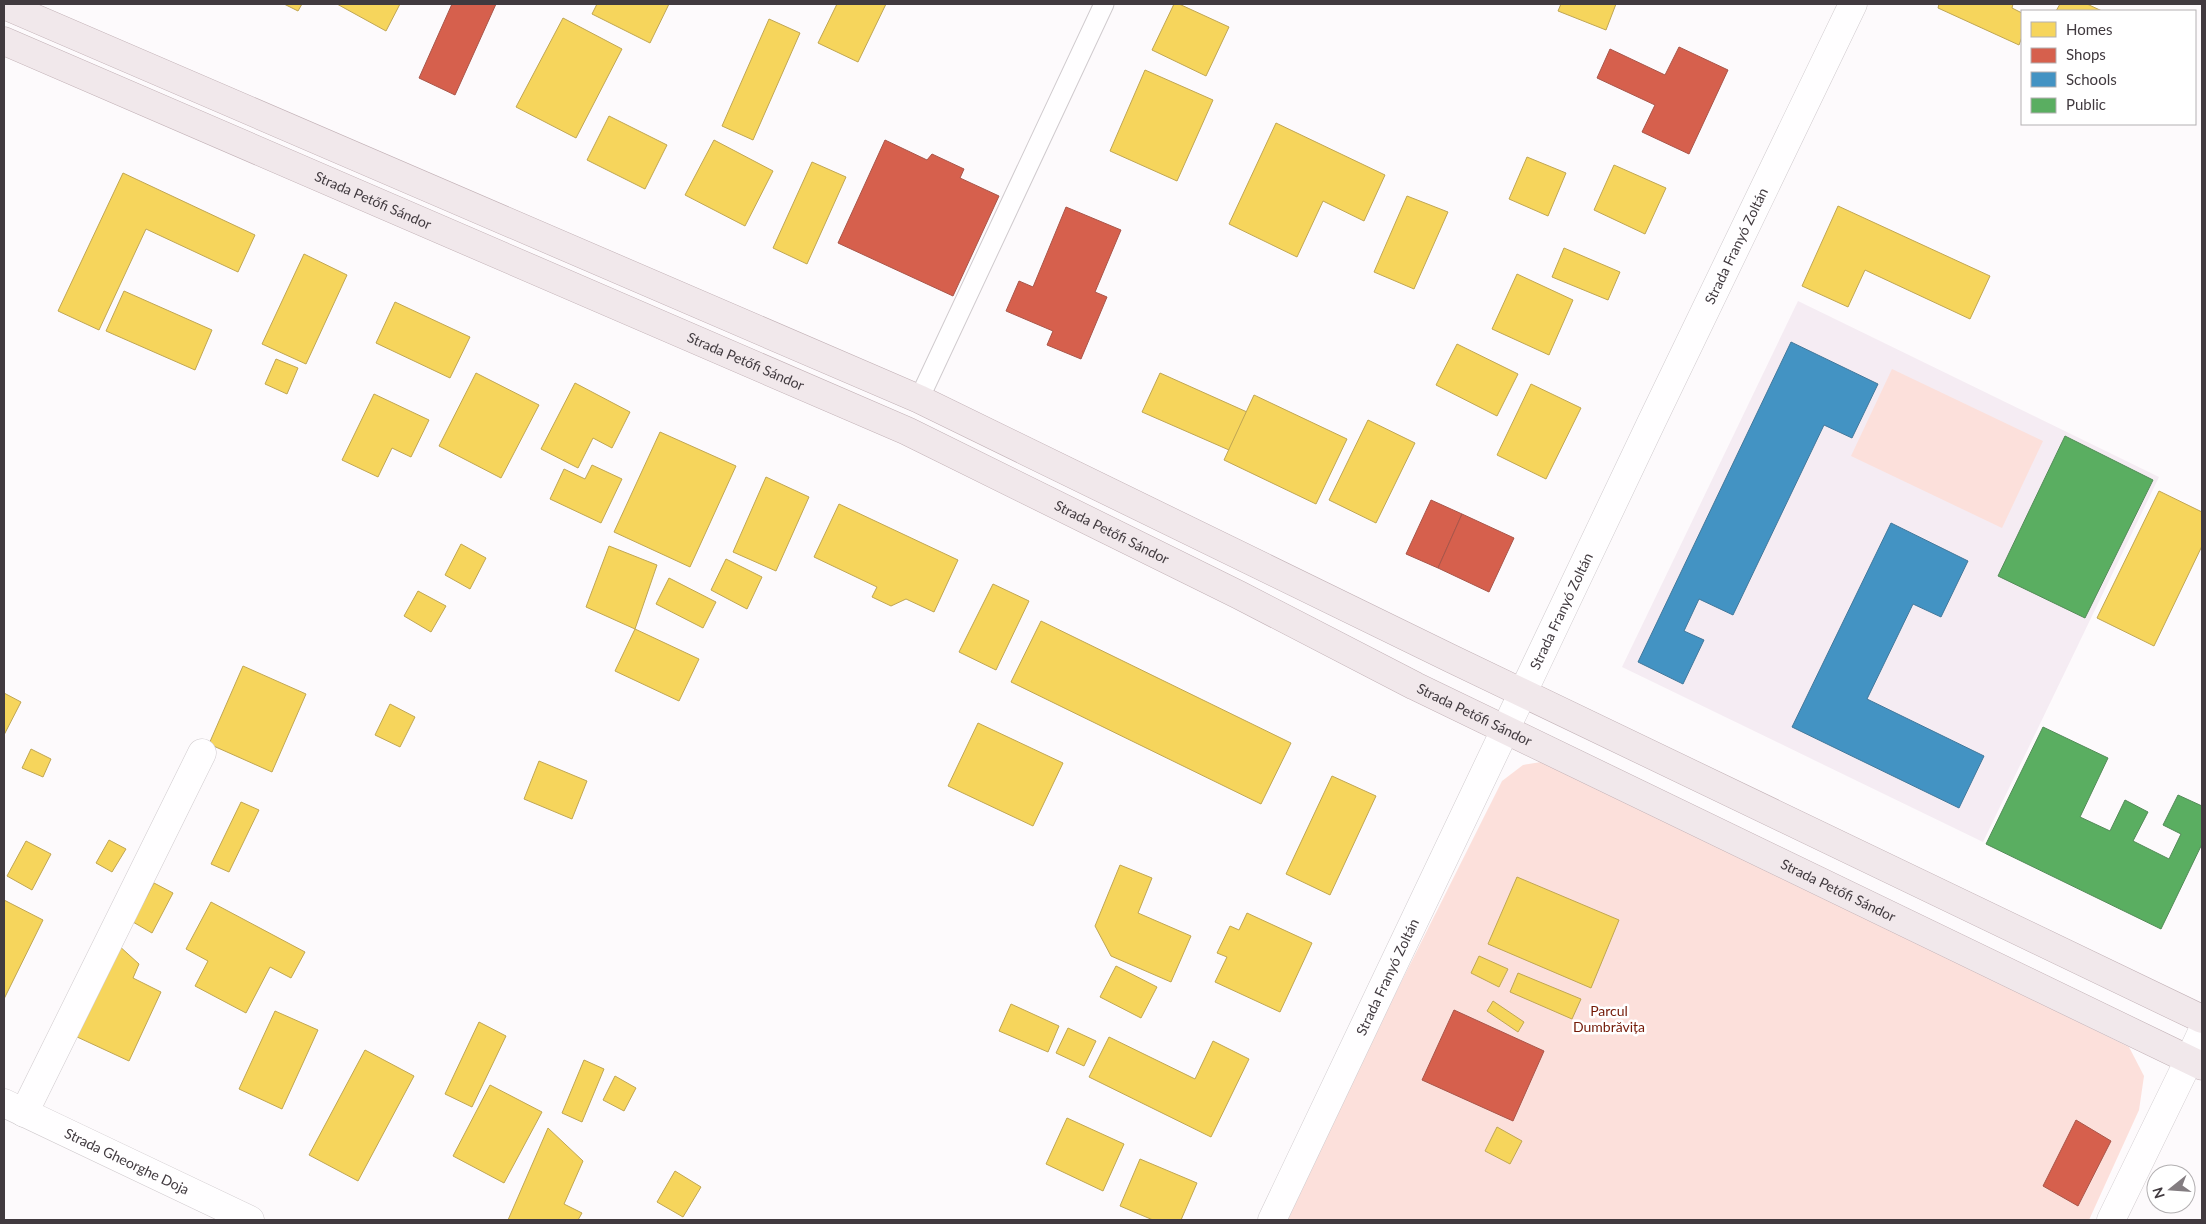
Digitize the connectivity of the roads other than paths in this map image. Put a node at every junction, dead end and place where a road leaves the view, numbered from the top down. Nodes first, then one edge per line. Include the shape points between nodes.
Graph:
1 (1104, 4) edge
2 (1853, 4) edge
3 (4, 5) edge
4 (4, 41) edge
5 (919, 399) junction
6 (1524, 693) junction
7 (1506, 730) junction
8 (202, 753) dead end
9 (2202, 1019) edge
10 (2202, 1032) edge
11 (2196, 1063) edge
12 (14, 1108) edge
13 (250, 1220) edge
14 (1272, 1220) edge
15 (2112, 1220) edge

1 - 5 lane
2 - 6 street, Strada Franyó Zoltán
3 - 5 main road
4 - 7 main road, Strada Petőfi Sándor via 907,431
5 - 6 main road
6 - 7 street, Strada Franyó Zoltán
6 - 9 main road
7 - 11 main road, Strada Petőfi Sándor
7 - 14 street, Strada Franyó Zoltán
8 - 12 street
10 - 11 street
11 - 15 street
12 - 13 street, Strada Gheorghe Doja

